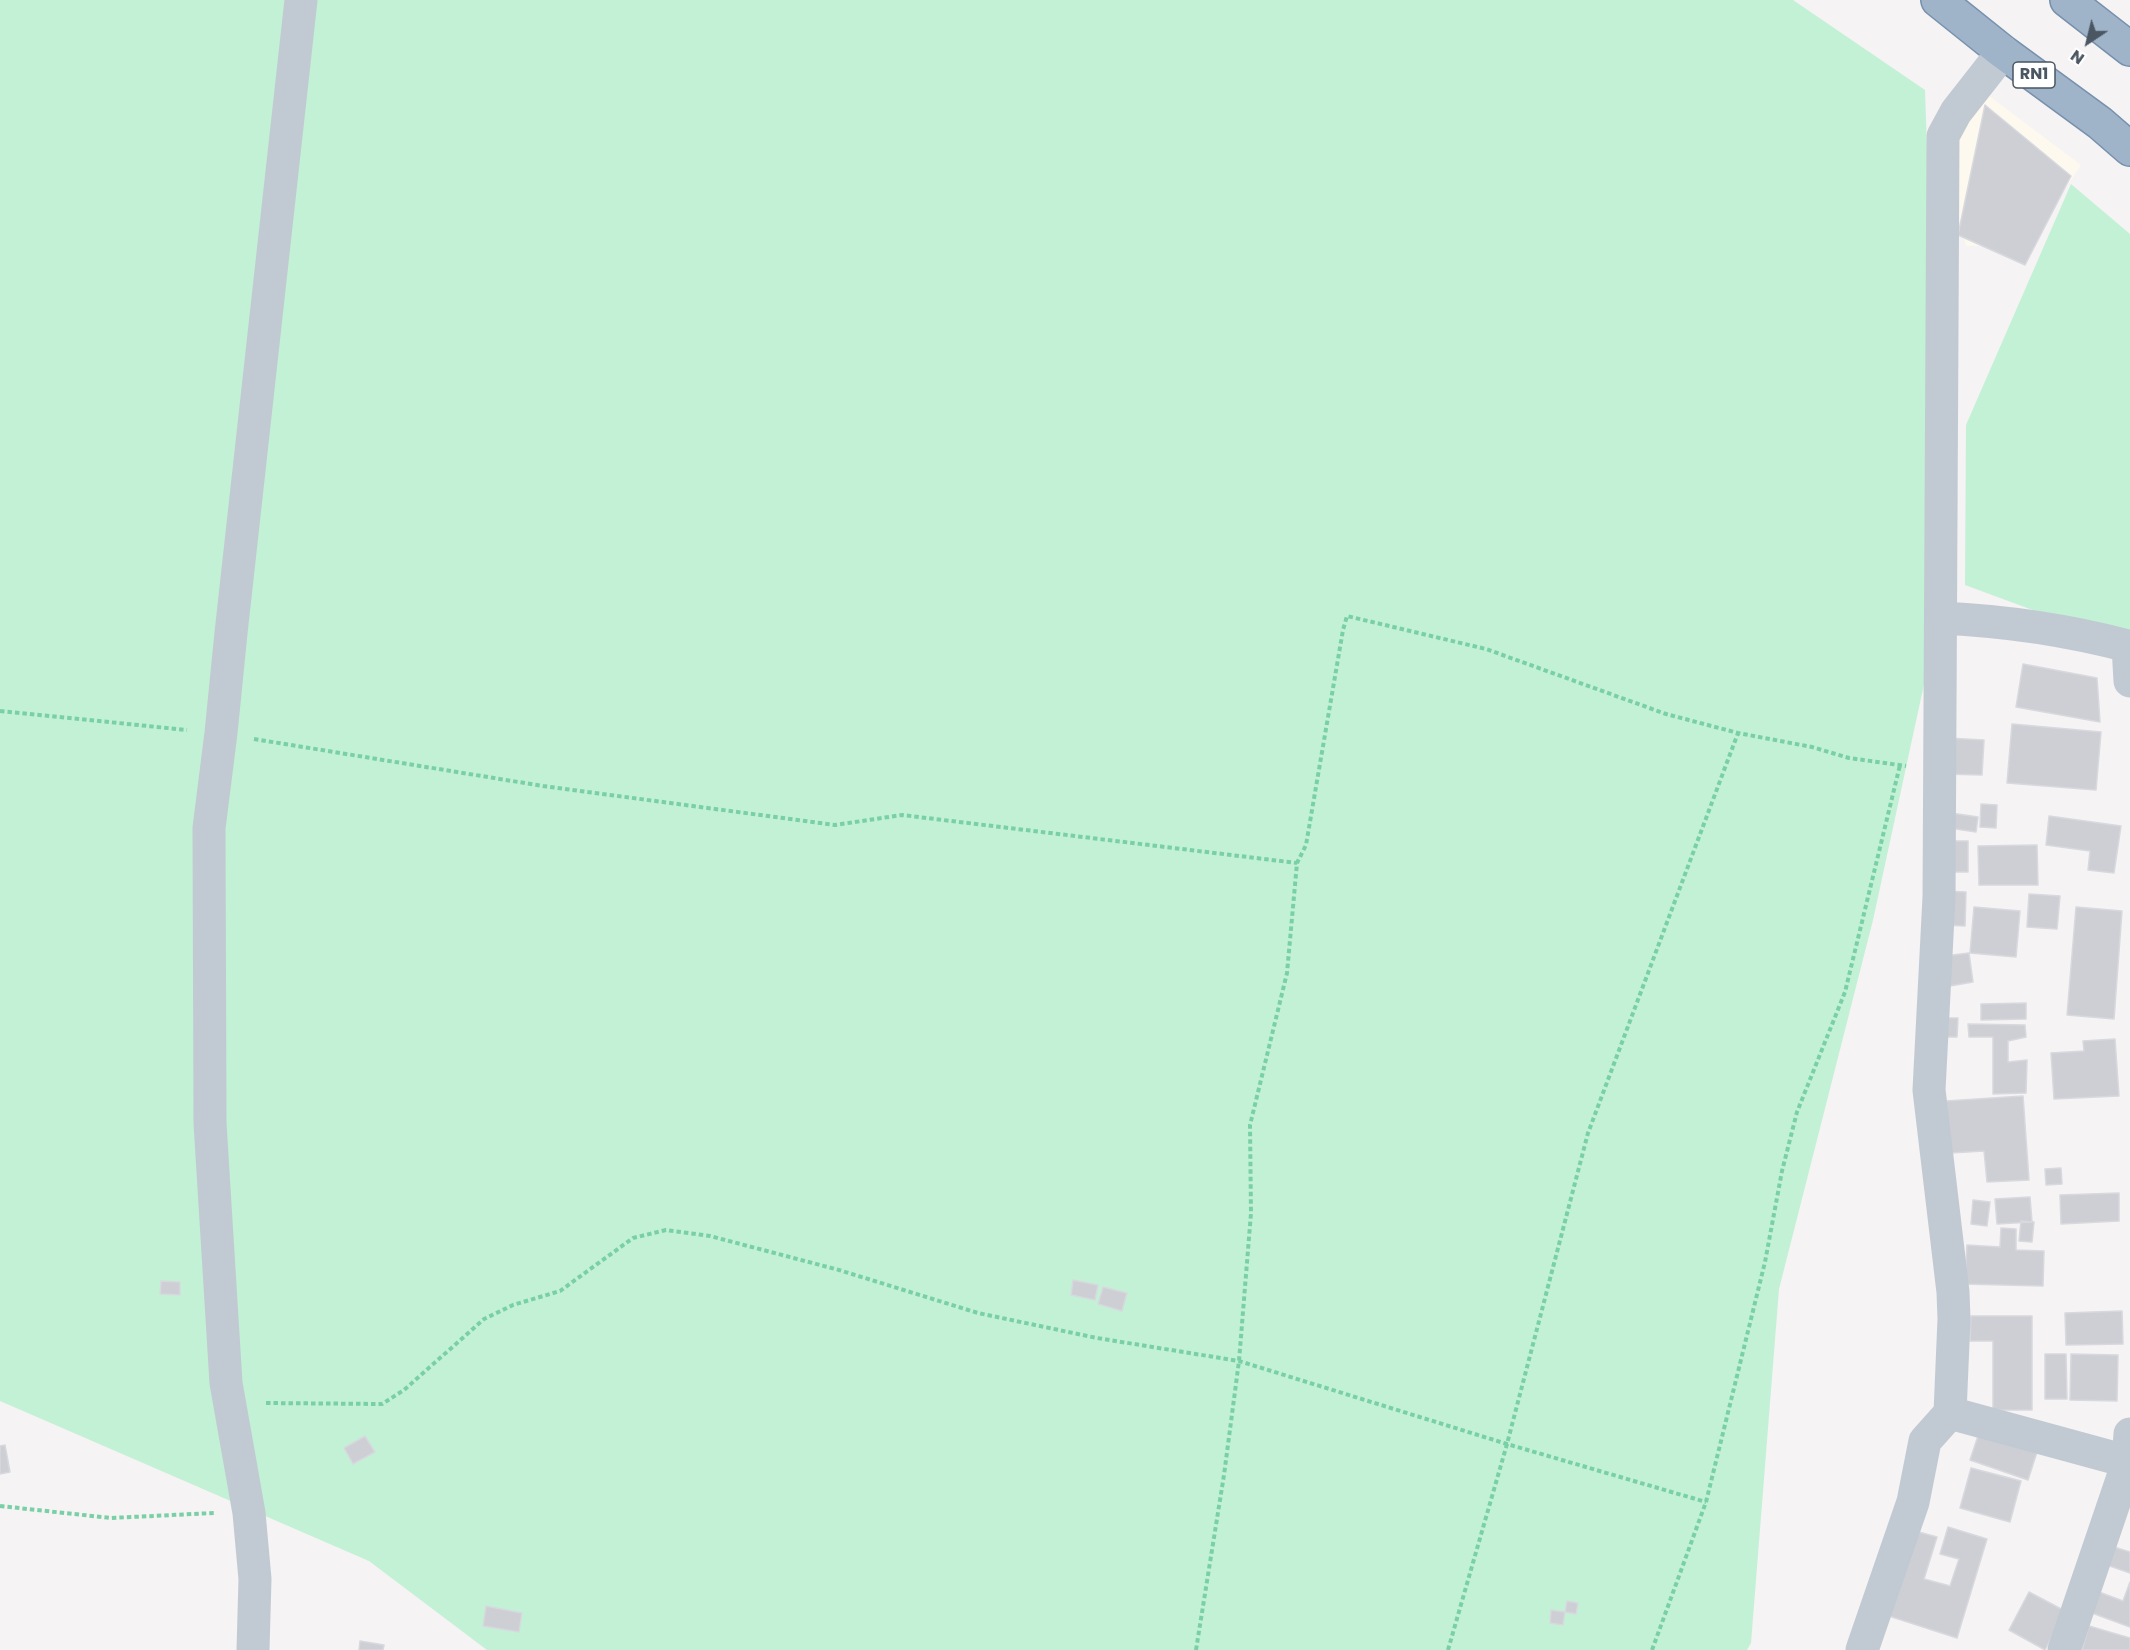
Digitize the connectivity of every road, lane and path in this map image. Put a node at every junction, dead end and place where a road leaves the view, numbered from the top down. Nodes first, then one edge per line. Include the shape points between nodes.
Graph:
1 (301, 0) edge
2 (1938, 0) edge
3 (2067, 0) edge
4 (2130, 50) edge
5 (2003, 52) junction
6 (2130, 149) edge
7 (1942, 618) junction
8 (2129, 647) edge
9 (2130, 681) edge
10 (0, 711) edge
11 (1738, 733) junction
12 (221, 734) junction
13 (1900, 765) junction
14 (1940, 770) junction
15 (1297, 863) junction
16 (1239, 1361) junction
17 (229, 1403) junction
18 (1950, 1413) junction
19 (1507, 1444) junction
20 (2130, 1453) edge
21 (1707, 1502) junction
22 (0, 1506) edge
23 (249, 1513) junction
24 (253, 1650) edge
25 (1196, 1650) edge
26 (1448, 1650) edge
27 (1652, 1650) edge
28 (1862, 1650) edge
29 (2064, 1650) edge

1 - 12 street
2 - 5 highway, RN1
3 - 4 highway
5 - 6 highway, RN1
5 - 7 street via 1956,112 1943,136
7 - 8 street via 2078,633
7 - 14 street
8 - 9 street
10 - 12 path
11 - 13 path via 1849,758
11 - 15 path via 1666,714 1486,649 1347,616 1306,845
11 - 19 path via 1588,1132
12 - 15 path via 543,786 835,825 902,815
12 - 17 street via 209,828 210,1123
13 - 14 path
13 - 21 path via 1845,992 1797,1112
14 - 18 street via 1939,897 1929,1090 1953,1301
15 - 16 path via 1287,973 1250,1125 1251,1213
16 - 17 path via 1097,1338 978,1313 828,1267 710,1236 666,1230 633,1238 560,1291 513,1305 484,1319 405,1390 382,1404
16 - 19 path
16 - 25 path
17 - 23 street
18 - 20 street
18 - 28 street via 1925,1441 1913,1502
19 - 21 path
19 - 26 path
20 - 29 street
21 - 27 path
22 - 23 path via 111,1518
23 - 24 street via 255,1579

